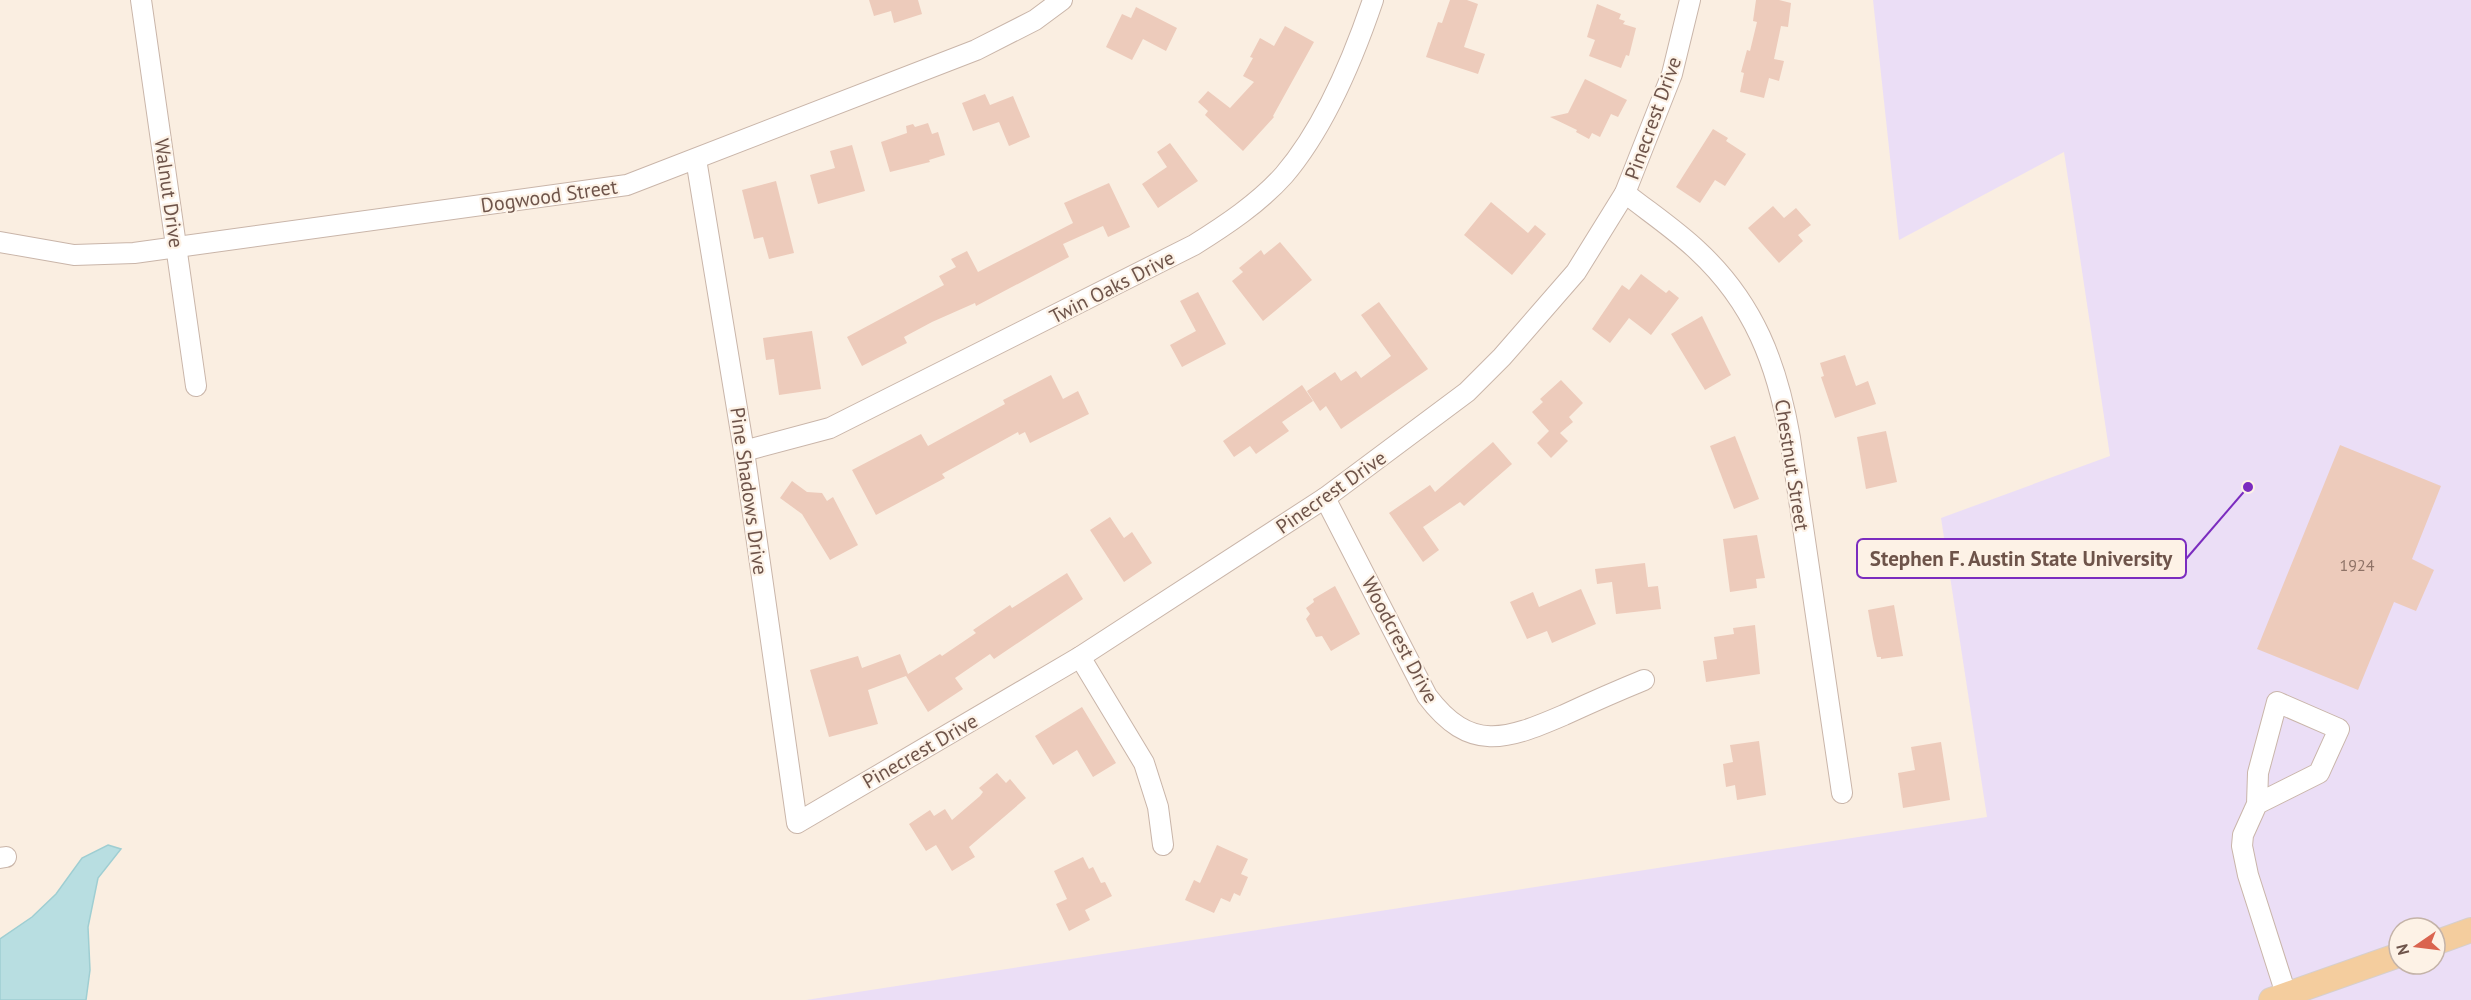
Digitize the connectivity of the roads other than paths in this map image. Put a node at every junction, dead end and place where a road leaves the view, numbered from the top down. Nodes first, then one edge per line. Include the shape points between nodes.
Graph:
1 (141, 0) edge
2 (1062, 0) edge
3 (1373, 0) edge
4 (1690, 0) edge
5 (696, 159) junction
6 (1625, 193) junction
7 (0, 242) edge
8 (177, 248) junction
9 (195, 386) dead end
10 (744, 451) junction
11 (1325, 498) junction
12 (1080, 657) junction
13 (1644, 680) dead end
14 (1842, 793) dead end
15 (2257, 804) junction
16 (797, 823) joint
17 (1163, 845) dead end
18 (2471, 930) edge
19 (2447, 939) edge
20 (2387, 959) edge
21 (2278, 997) edge

1 - 8 street, Walnut Drive
2 - 5 street, Dogwood Street via 1035,20 976,50
3 - 10 street, Twin Oaks Drive via 1351,62 1301,151 1284,175 1223,227 830,428
4 - 6 street, Pinecrest Drive via 1672,74
5 - 8 street, Dogwood Street via 607,189
5 - 10 street, Pine Shadows Drive
6 - 11 street, Pinecrest Drive via 1576,272 1502,357 1467,392
6 - 14 street, Chestnut Street via 1697,249 1716,269 1748,313 1771,361 1790,438
7 - 8 street, Dogwood Street via 74,255
8 - 9 street, Walnut Drive
10 - 16 street, Pine Shadows Drive
11 - 12 street, Pinecrest Drive
11 - 13 street, Woodcrest Drive via 1427,696 1450,722 1479,735 1512,736
12 - 16 street, Pinecrest Drive
12 - 17 street via 1144,763 1158,807
15 - 15 street via 2319,773 2339,729 2277,702 2258,773
15 - 21 street via 2242,835 2242,846
18 - 19 main road
20 - 21 main road

